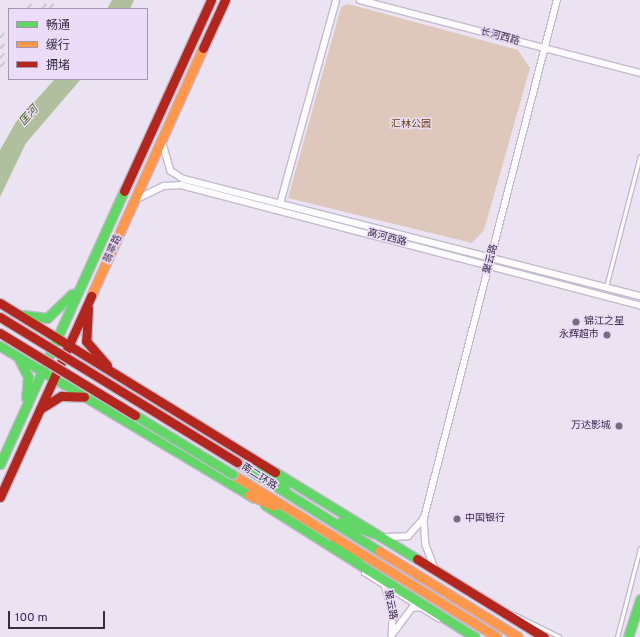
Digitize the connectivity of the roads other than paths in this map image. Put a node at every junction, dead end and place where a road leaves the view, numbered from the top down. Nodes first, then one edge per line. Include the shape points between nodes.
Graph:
1 (211, 0) edge
2 (225, 0) edge
3 (336, 0) edge
4 (360, 0) edge
5 (557, 0) edge
6 (544, 48) junction
7 (640, 73) edge
8 (162, 140) junction
9 (640, 156) edge
10 (135, 200) junction
11 (280, 204) junction
12 (491, 258) junction
13 (489, 266) junction
14 (606, 287) junction
15 (76, 290) junction
16 (640, 296) edge
17 (0, 303) edge
18 (88, 303) junction
19 (640, 305) edge
20 (20, 315) junction
21 (0, 317) edge
22 (0, 333) edge
23 (56, 337) junction
24 (69, 345) junction
25 (0, 346) edge
26 (17, 356) junction
27 (41, 370) junction
28 (112, 372) junction
29 (54, 378) junction
30 (87, 398) junction
31 (26, 405) junction
32 (40, 409) junction
33 (0, 464) edge
34 (260, 464) junction
35 (249, 495) junction
36 (0, 497) edge
37 (309, 508) junction
38 (320, 514) junction
39 (424, 518) junction
40 (308, 520) junction
41 (317, 525) junction
42 (375, 534) junction
43 (640, 548) edge
44 (362, 566) junction
45 (436, 571) junction
46 (382, 579) junction
47 (387, 588) junction
48 (640, 599) edge
49 (484, 600) junction
50 (418, 607) junction
51 (428, 608) junction
52 (393, 635) edge
53 (467, 637) edge
54 (475, 637) edge
55 (497, 637) edge
56 (518, 637) edge
57 (544, 637) edge
58 (560, 637) edge
59 (617, 637) edge
60 (628, 637) edge

1 - 15 main road, 翡翠路
2 - 8 main road, 翡翠路
3 - 11 street
4 - 6 street, 长河西路
5 - 6 street, 聚云路
6 - 7 street, 长河西路
6 - 12 street, 聚云路
8 - 10 main road, 翡翠路
8 - 11 street, 高河西路 via 171,171 184,180
9 - 14 lane
10 - 13 street, 高河西路 via 164,186 181,186
10 - 18 main road, 翡翠路
11 - 12 street, 高河西路
12 - 13 street, 聚云路
12 - 14 street, 高河西路
13 - 19 street, 高河西路
13 - 39 street, 聚云路
14 - 16 street, 高河西路
15 - 20 main road via 47,318
15 - 23 main road, 翡翠路
17 - 20 main road
18 - 24 main road, 翡翠路
18 - 28 main road via 86,341
20 - 23 main road
21 - 37 main road, 南二环路, bridge
22 - 40 main road, 南二环路, bridge
23 - 24 main road
23 - 27 main road, 翡翠路
24 - 28 main road
24 - 29 main road, 翡翠路
25 - 26 main road
26 - 27 main road
26 - 31 main road via 28,377
27 - 29 main road
27 - 31 main road, 翡翠路
28 - 34 main road
29 - 30 main road
29 - 32 main road, 翡翠路
30 - 32 main road via 61,396
30 - 35 main road
31 - 33 main road, 翡翠路
32 - 36 main road, 翡翠路
34 - 37 main road
34 - 42 main road
35 - 40 main road
35 - 44 main road
37 - 38 main road, 南二环路
38 - 42 main road
38 - 56 main road, 南二环路
39 - 42 street via 408,536 391,538
39 - 45 street via 426,545
40 - 41 main road, 南二环路
41 - 44 main road
41 - 55 main road, 南二环路
42 - 45 main road
43 - 59 lane
44 - 46 main road
44 - 47 lane via 363,573
45 - 49 main road
46 - 47 street, 聚云路
46 - 51 main road
47 - 50 lane
47 - 52 street, 聚云路
48 - 60 main road
49 - 57 main road
49 - 58 lane
50 - 51 street
50 - 52 street, 聚云路 via 412,608
50 - 53 lane
51 - 54 main road

